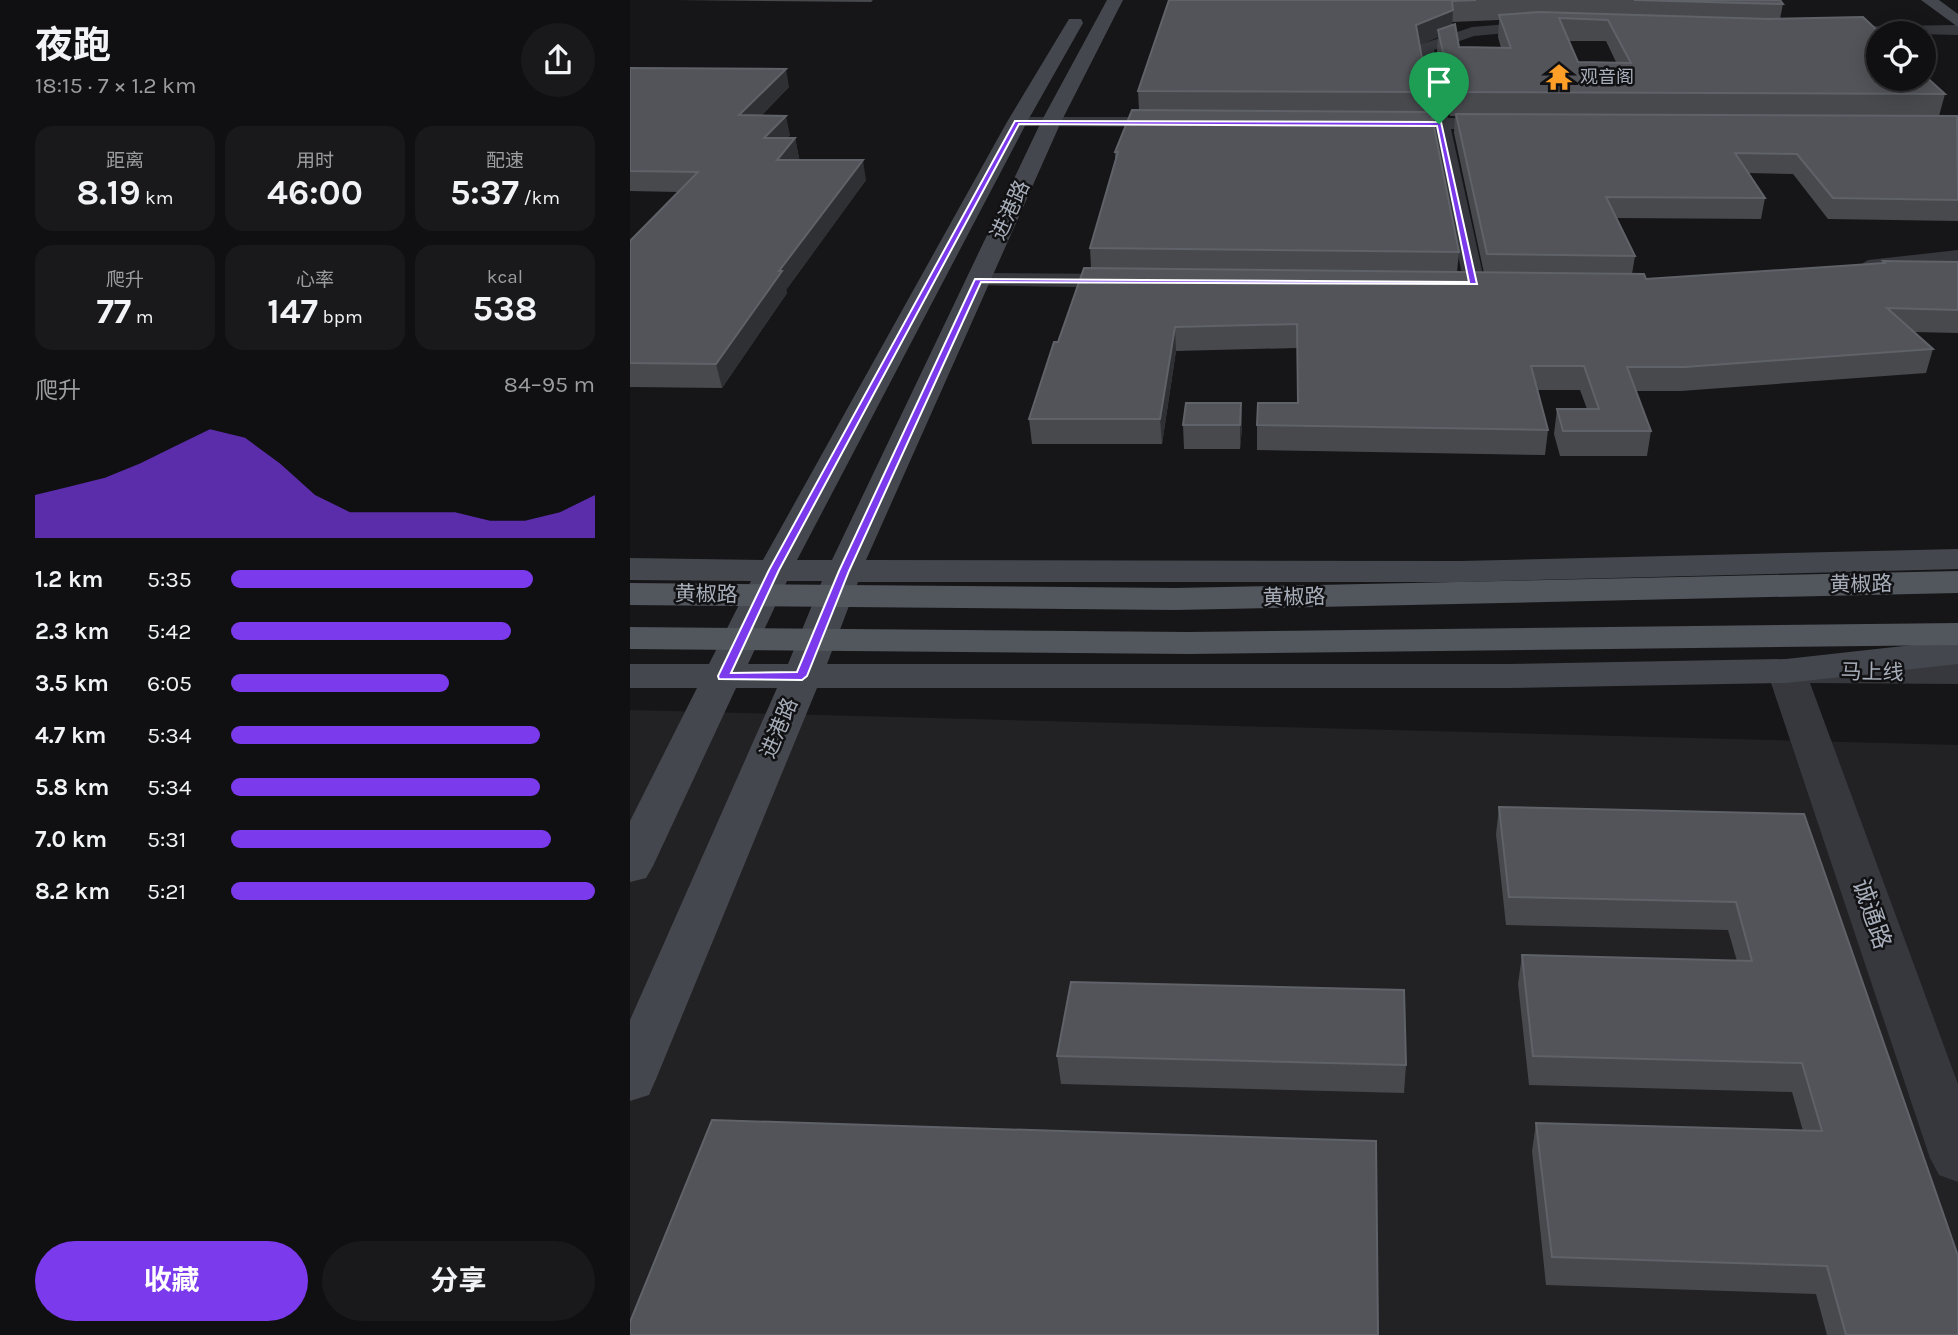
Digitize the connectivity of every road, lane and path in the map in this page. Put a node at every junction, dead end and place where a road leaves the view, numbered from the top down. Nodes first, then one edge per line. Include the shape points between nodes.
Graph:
1 (1088, 0) edge
2 (1115, 0) edge
3 (1929, 0) edge
4 (1533, 9) edge
5 (1958, 22) edge
6 (1541, 26) junction
7 (1567, 27) edge
8 (1958, 30) edge
9 (1807, 33) edge
10 (1017, 122) junction
11 (1051, 122) junction
12 (1190, 122) edge
13 (1370, 123) edge
14 (1439, 124) junction
15 (1521, 124) edge
16 (1958, 257) edge
17 (1851, 269) edge
18 (978, 280) junction
19 (1143, 281) edge
20 (1446, 284) edge
21 (1473, 284) junction
22 (1500, 284) edge
23 (1958, 559) edge
24 (630, 569) edge
25 (1958, 582) edge
26 (768, 583) junction
27 (839, 583) junction
28 (630, 594) edge
29 (1958, 634) edge
30 (630, 638) edge
31 (818, 639) junction
32 (741, 640) junction
33 (1958, 652) edge
34 (1786, 671) junction
35 (1958, 672) edge
36 (630, 676) edge
37 (723, 676) junction
38 (802, 676) junction
39 (630, 866) edge
40 (630, 1079) edge
41 (1958, 1158) edge

1 - 10 main road, 进港路
2 - 11 main road, 进港路
3 - 5 main road
4 - 6 street
6 - 7 street
6 - 14 street via 1472,32 1425,48
8 - 9 street
10 - 11 street
10 - 26 main road, 进港路
11 - 12 street
11 - 18 main road, 进港路
13 - 14 street
14 - 15 street
14 - 21 street
16 - 17 street
18 - 19 street
18 - 27 main road, 进港路
20 - 21 street
21 - 22 street
23 - 27 main road
24 - 26 main road
25 - 27 main road, 黄椒路 via 1175,599
26 - 27 main road, 黄椒路
26 - 28 main road, 黄椒路
26 - 32 main road, 进港路
27 - 31 main road, 进港路
29 - 31 main road via 1189,643
30 - 32 main road
31 - 32 main road
31 - 38 main road, 进港路
32 - 37 main road, 进港路
33 - 34 main road
34 - 35 street, 马上线
34 - 38 main road via 1507,676
34 - 41 street, 诚通路
36 - 37 main road
37 - 38 main road
37 - 39 main road, 进港路
38 - 40 main road, 进港路

